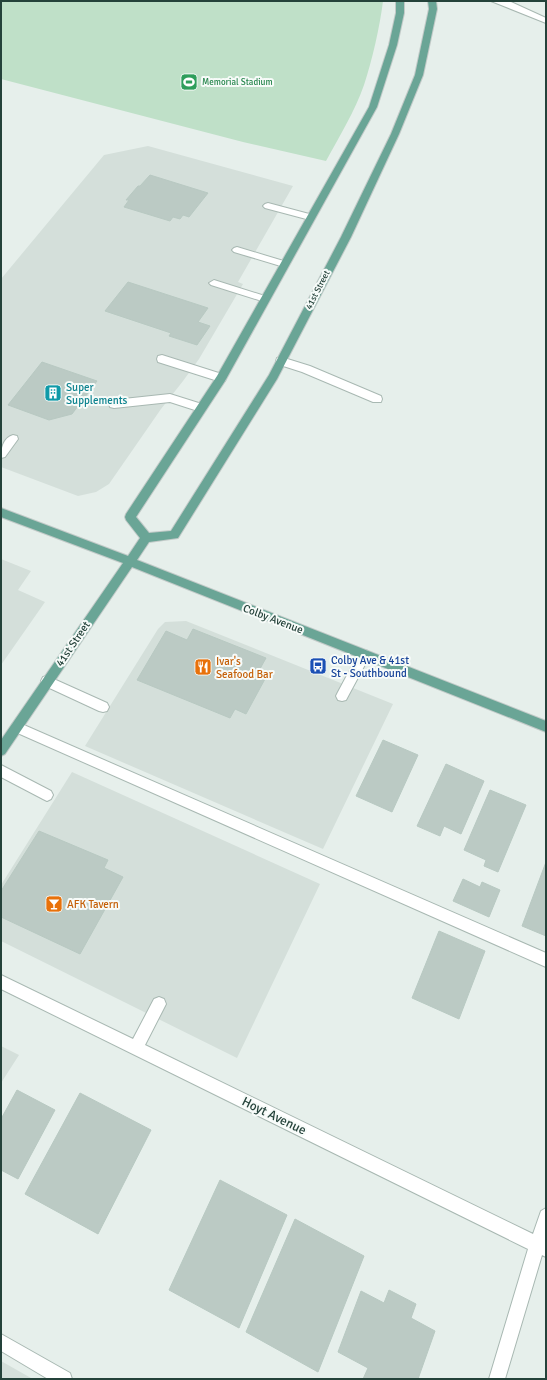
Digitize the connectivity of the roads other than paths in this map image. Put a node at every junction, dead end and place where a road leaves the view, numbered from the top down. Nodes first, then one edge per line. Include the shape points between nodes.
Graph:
1 (400, 1) edge
2 (432, 1) edge
3 (495, 1) edge
4 (546, 22) edge
5 (268, 206) dead end
6 (310, 217) junction
7 (237, 250) dead end
8 (284, 264) junction
9 (214, 283) dead end
10 (265, 299) junction
11 (162, 359) dead end
12 (281, 360) junction
13 (221, 378) junction
14 (377, 399) dead end
15 (114, 404) dead end
16 (201, 408) junction
17 (12, 439) dead end
18 (1, 454) edge
19 (1, 512) edge
20 (146, 538) junction
21 (129, 561) junction
22 (364, 655) junction
23 (48, 681) junction
24 (342, 696) dead end
25 (103, 707) dead end
26 (17, 727) junction
27 (546, 727) edge
28 (1, 750) edge
29 (1, 771) edge
30 (47, 795) dead end
31 (546, 960) edge
32 (1, 982) edge
33 (159, 1004) dead end
34 (136, 1048) junction
35 (546, 1216) edge
36 (541, 1247) edge
37 (1, 1342) edge
38 (64, 1379) edge
39 (497, 1379) edge

1 - 6 main road via 393,45 374,107
2 - 12 main road, 41st Street via 433,9 419,75 395,134 346,237
3 - 4 street via 508,4
5 - 6 street
6 - 8 main road
7 - 8 street
8 - 10 main road
9 - 10 street
10 - 13 main road
11 - 13 street
12 - 14 street
12 - 20 main road, 41st Street via 174,535
13 - 16 main road
15 - 16 street via 170,398
16 - 20 main road via 130,518
17 - 18 street
19 - 21 main road, Colby Avenue
20 - 21 main road, 41st Street
21 - 22 main road, Colby Avenue
21 - 23 main road, 41st Street
22 - 24 street
22 - 27 main road, Colby Avenue
23 - 25 street
23 - 26 main road, 41st Street
26 - 28 main road, 41st Street
26 - 31 street
29 - 30 street
32 - 34 street, Hoyt Avenue
33 - 34 street
34 - 36 street, Hoyt Avenue
35 - 36 street
36 - 39 street
37 - 38 street

